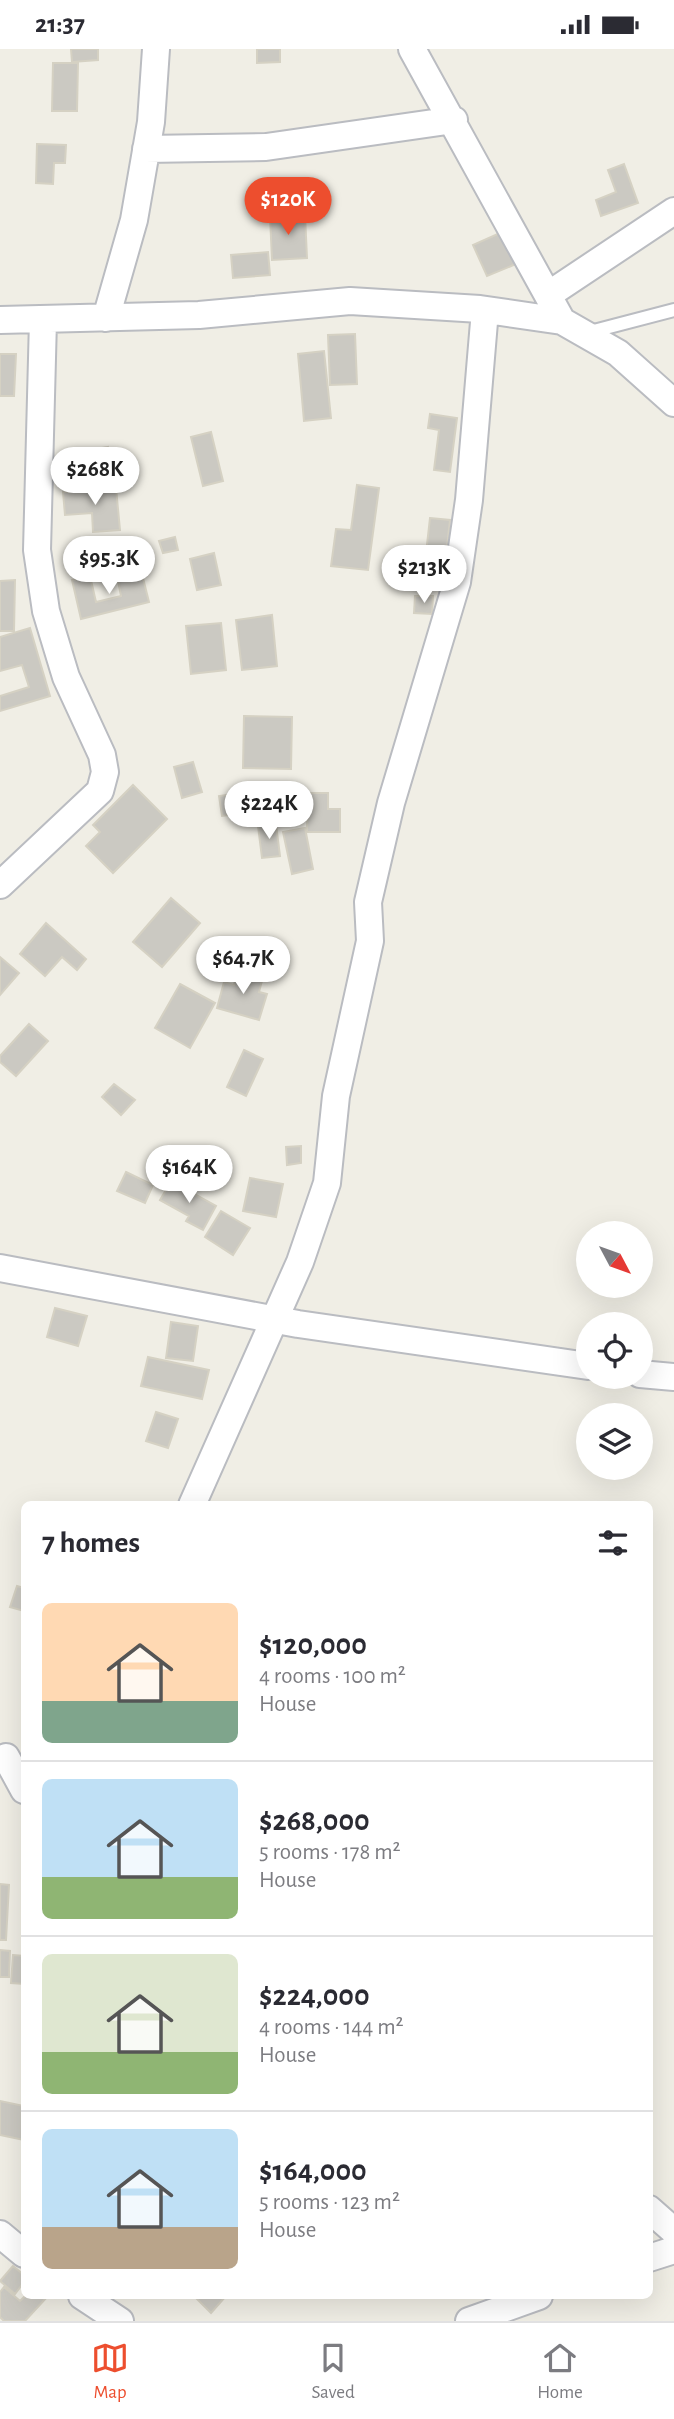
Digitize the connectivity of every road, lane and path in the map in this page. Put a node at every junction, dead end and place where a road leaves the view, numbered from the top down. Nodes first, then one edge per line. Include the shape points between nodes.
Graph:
1 (156, 49) edge
2 (412, 49) edge
3 (454, 120) junction
4 (146, 149) junction
5 (674, 211) edge
6 (548, 295) junction
7 (485, 310) junction
8 (674, 310) edge
9 (106, 318) junction
10 (0, 320) edge
11 (43, 320) junction
12 (573, 327) junction
13 (674, 403) edge
14 (0, 885) edge
15 (0, 1268) edge
16 (275, 1319) junction
17 (576, 1364) edge
18 (653, 1375) edge
19 (674, 1377) edge
20 (194, 1501) edge
21 (10, 1754) edge
22 (21, 1782) edge
23 (653, 2213) edge
24 (674, 2231) edge
25 (0, 2234) edge
26 (674, 2250) edge
27 (21, 2252) edge
28 (653, 2257) edge
29 (87, 2299) edge
30 (531, 2299) edge
31 (120, 2321) edge
32 (469, 2321) edge

1 - 4 street
2 - 3 street
3 - 4 street via 266,147
3 - 6 street
4 - 9 street via 134,220
5 - 6 street
6 - 12 street
7 - 9 street via 350,301
7 - 12 street
7 - 16 street via 470,500 457,582 391,803 368,902 370,941 336,1096 327,1183
8 - 12 lane
9 - 11 street
10 - 11 street
11 - 14 street via 37,550 46,611 66,677 102,755 105,772 100,791
12 - 13 street via 618,353
15 - 16 street
16 - 17 street
16 - 20 street
18 - 19 street
21 - 22 street
23 - 24 street
25 - 27 street
26 - 28 street
29 - 31 street
30 - 32 street

